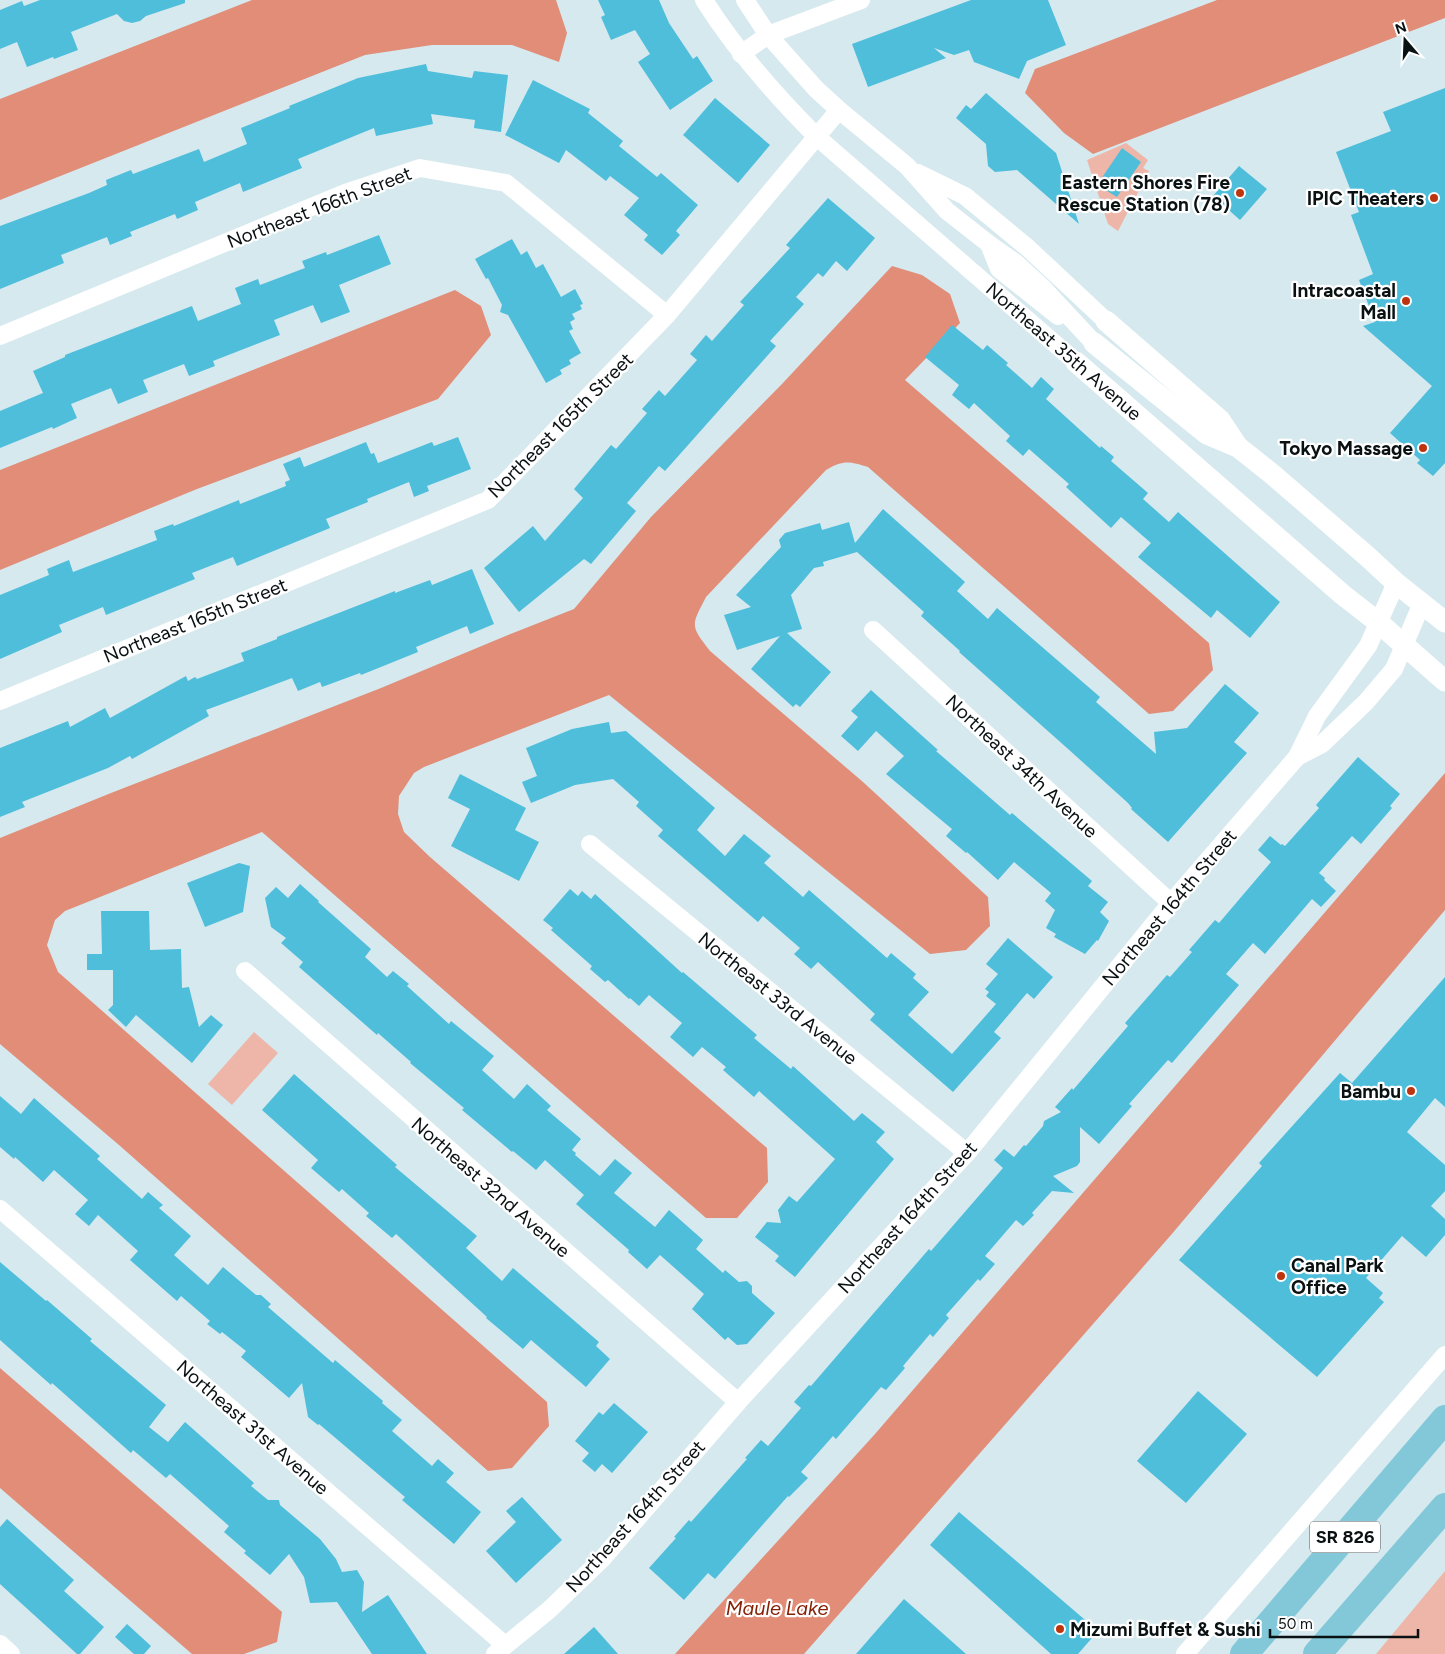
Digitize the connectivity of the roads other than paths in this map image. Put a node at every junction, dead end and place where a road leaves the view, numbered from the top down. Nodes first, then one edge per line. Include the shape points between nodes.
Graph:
1 (704, 0) edge
2 (745, 0) edge
3 (861, 0) edge
4 (768, 35) junction
5 (741, 54) junction
6 (839, 110) junction
7 (817, 137) junction
8 (909, 168) junction
9 (667, 315) junction
10 (1106, 321) joint
11 (0, 336) edge
12 (1094, 343) joint
13 (1076, 362) joint
14 (1238, 447) junction
15 (1396, 583) junction
16 (1422, 603) junction
17 (1379, 622) junction
18 (1445, 622) edge
19 (873, 630) dead end
20 (1405, 644) junction
21 (1445, 681) edge
22 (0, 701) edge
23 (1297, 757) junction
24 (590, 844) dead end
25 (1170, 903) junction
26 (245, 971) dead end
27 (967, 1153) junction
28 (0, 1209) edge
29 (1442, 1365) edge
30 (738, 1402) junction
31 (1445, 1419) edge
32 (1444, 1508) edge
33 (0, 1644) edge
34 (500, 1650) edge
35 (11, 1654) edge
36 (1185, 1654) edge
37 (1244, 1654) edge
38 (1316, 1654) edge

1 - 5 street, Northeast 35th Avenue
2 - 4 street, Northeast 35th Avenue
3 - 4 street
4 - 5 street
4 - 6 street, Northeast 35th Avenue
5 - 7 street, Northeast 35th Avenue
6 - 7 street, Northeast 165th Street
6 - 8 street, Northeast 35th Avenue
7 - 9 street, Northeast 165th Street
7 - 13 street, Northeast 35th Avenue
8 - 10 street, Northeast 35th Avenue via 966,196 1028,248
8 - 12 street, Northeast 35th Avenue via 947,211 989,244 999,269
9 - 11 street, Northeast 166th Street via 506,183 420,168 345,193
9 - 22 street, Northeast 165th Street via 488,500
10 - 14 street, Northeast 35th Avenue via 1220,420
12 - 14 street, Northeast 35th Avenue via 1207,434
13 - 17 street, Northeast 35th Avenue via 1343,595
14 - 15 street, Northeast 35th Avenue
15 - 16 street, Northeast 35th Avenue
15 - 17 street, Northeast 164th Street
16 - 18 street, Northeast 35th Avenue
16 - 20 street, Northeast 164th Street
17 - 20 street, Northeast 35th Avenue
17 - 23 street, Northeast 164th Street via 1368,646 1317,716
19 - 25 street, Northeast 34th Avenue
20 - 21 street, Northeast 35th Avenue
20 - 23 street, Northeast 164th Street via 1394,669 1366,702 1322,744
23 - 25 street, Northeast 164th Street
24 - 27 street, Northeast 33rd Avenue
25 - 27 street, Northeast 164th Street
26 - 30 street, Northeast 32nd Avenue
27 - 30 street, Northeast 164th Street
28 - 34 street, Northeast 31st Avenue
29 - 36 street
30 - 34 street, Northeast 164th Street via 602,1559 549,1610
31 - 37 main road, SR 826
32 - 38 main road, SR 826
33 - 35 street

